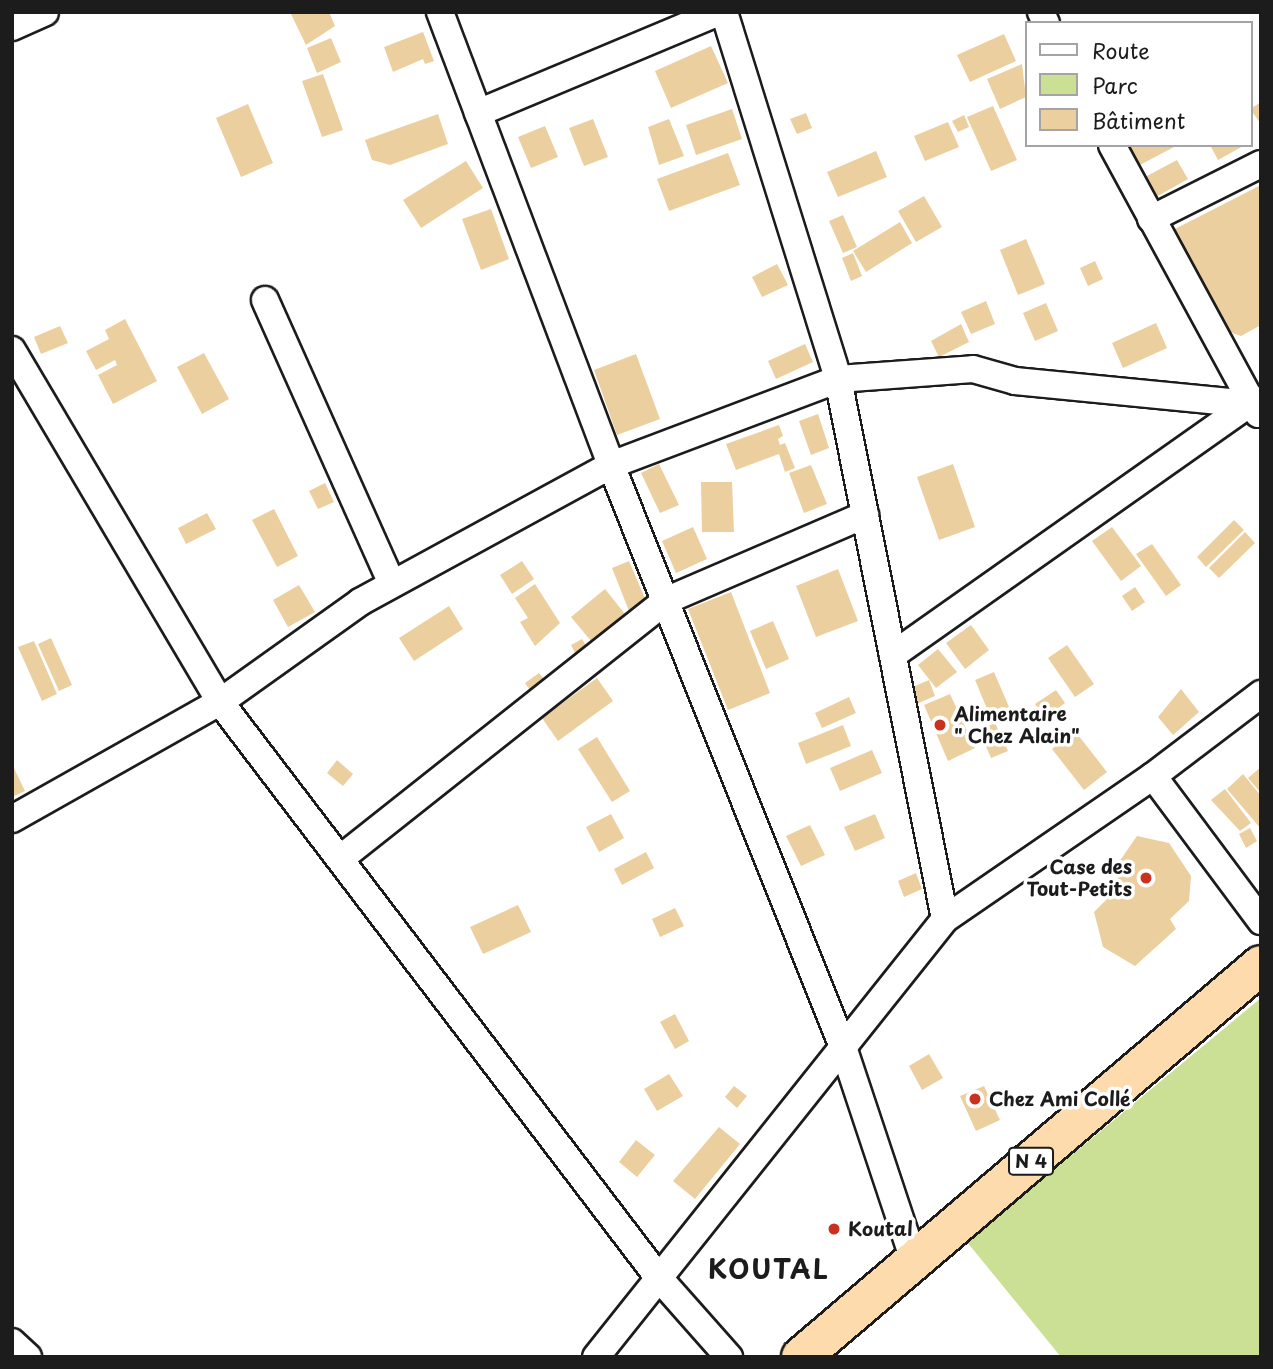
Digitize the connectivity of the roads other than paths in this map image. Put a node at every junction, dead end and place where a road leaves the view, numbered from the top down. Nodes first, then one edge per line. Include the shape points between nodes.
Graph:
1 (45, 12) edge
2 (440, 12) edge
3 (722, 12) edge
4 (12, 26) edge
5 (478, 113) junction
6 (1113, 147) edge
7 (1261, 164) edge
8 (1151, 219) junction
9 (265, 300) dead end
10 (12, 350) edge
11 (838, 379) junction
12 (1257, 405) edge
13 (611, 465) junction
14 (865, 515) junction
15 (392, 584) junction
16 (665, 601) junction
17 (892, 655) junction
18 (1261, 694) edge
19 (220, 702) junction
20 (1153, 776) junction
21 (12, 819) edge
22 (340, 859) junction
23 (945, 919) junction
24 (1261, 921) edge
25 (1261, 965) edge
26 (843, 1047) junction
27 (914, 1260) junction
28 (659, 1278) junction
29 (12, 1342) edge
30 (28, 1357) edge
31 (596, 1357) edge
32 (729, 1357) edge
33 (800, 1357) edge

1 - 4 street
2 - 5 street
3 - 5 street
3 - 11 street
5 - 13 street
6 - 8 street
7 - 8 street
8 - 12 street
9 - 15 street
10 - 19 street
11 - 12 street via 973,369 1015,380
11 - 13 street
11 - 14 street
12 - 17 street
13 - 15 street
13 - 16 street
14 - 16 street
14 - 17 street
15 - 19 street
16 - 22 street
16 - 26 street
17 - 23 street
18 - 20 street
19 - 21 street
19 - 22 street
20 - 23 street
20 - 24 street
22 - 28 street
23 - 26 street
25 - 27 highway, N 4
26 - 27 street
26 - 28 street
27 - 33 highway, N 4
28 - 31 street
28 - 32 street
29 - 30 street

